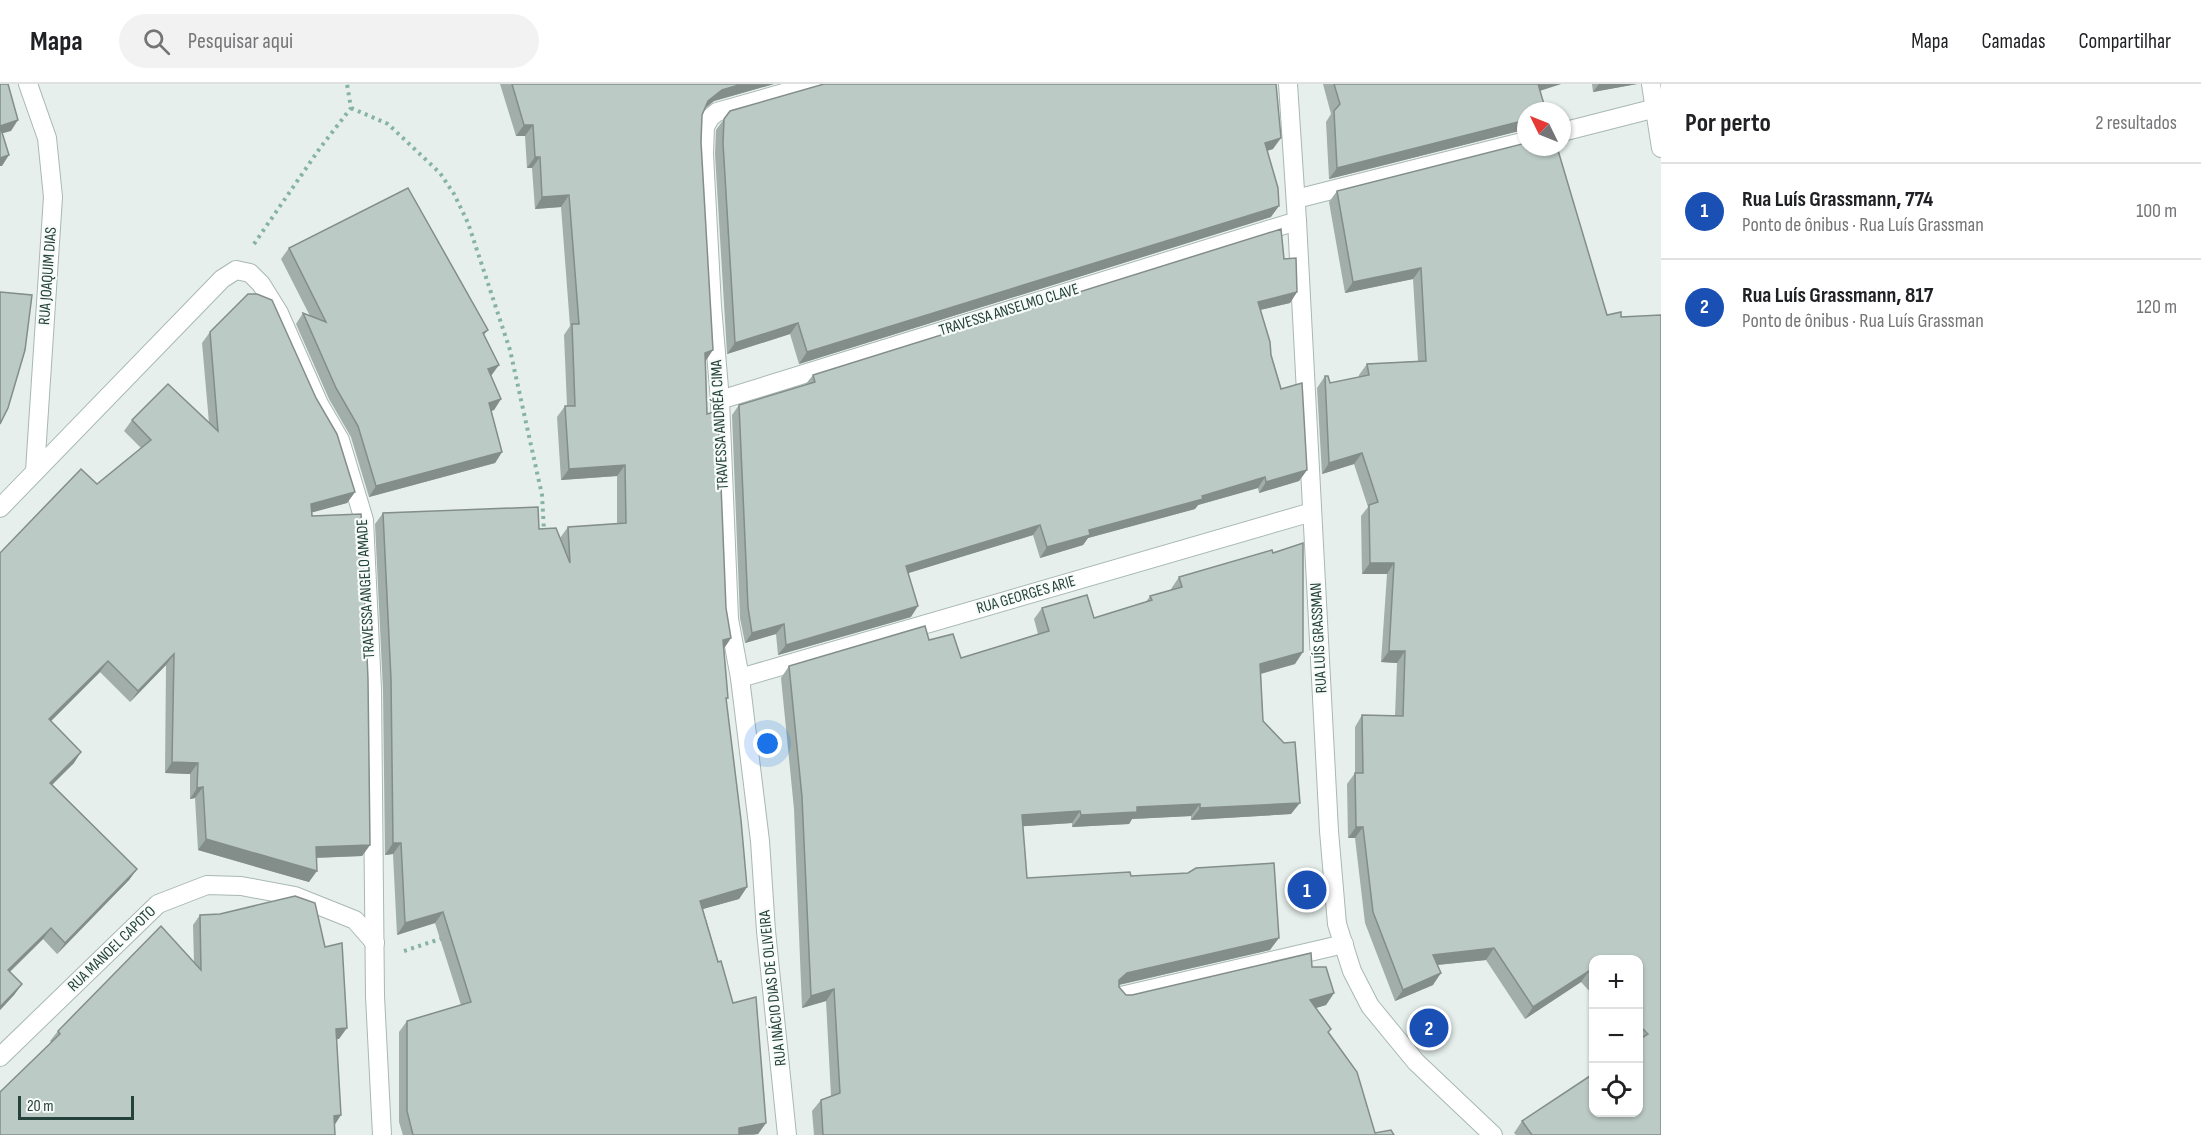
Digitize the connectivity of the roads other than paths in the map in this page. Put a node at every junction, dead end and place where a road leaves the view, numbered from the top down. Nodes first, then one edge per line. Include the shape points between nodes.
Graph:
1 (28, 84) edge
2 (814, 84) edge
3 (1288, 84) edge
4 (1651, 84) edge
5 (1656, 108) junction
6 (1571, 130) edge
7 (1517, 143) edge
8 (1661, 148) edge
9 (1296, 199) junction
10 (1297, 221) junction
11 (720, 400) junction
12 (35, 471) junction
13 (0, 507) edge
14 (1312, 512) junction
15 (740, 678) junction
16 (760, 841) joint
17 (1344, 944) junction
18 (375, 952) junction
19 (1121, 996) edge
20 (0, 1057) edge
21 (382, 1135) edge
22 (787, 1135) edge
23 (1494, 1135) edge

1 - 12 street, RUA JOAQUIM DIAS via 47,138 53,197
2 - 11 street, TRAVESSA ANDRÉA CIMA via 717,112 705,127
3 - 9 street, RUA LUÍS GRASSMAN
4 - 5 street
5 - 6 street
5 - 8 street
7 - 9 street
9 - 10 street, RUA LUÍS GRASSMAN
10 - 11 street, TRAVESSA ANSELMO CLAVE
10 - 14 street, RUA LUÍS GRASSMAN
11 - 15 street, TRAVESSA ANDRÉA CIMA via 729,619
12 - 13 street
12 - 18 street, TRAVESSA ANGELO AMADE via 222,279 236,270 250,273 261,284 340,440 364,520 372,690
14 - 15 street, RUA GEORGES ARIE
14 - 17 street, RUA LUÍS GRASSMAN via 1329,831 1337,924
15 - 16 street, TRAVESSA ANDRÉA CIMA
16 - 22 street, RUA INÁCIO DIAS DE OLIVEIRA
17 - 19 street
17 - 23 street, RUA LUÍS GRASSMAN via 1352,971 1370,1006 1416,1062
18 - 20 street, RUA MANOEL CAPOTO via 355,920 295,896 241,886 207,885 158,904
18 - 21 street, TRAVESSA ANGELO AMADE

